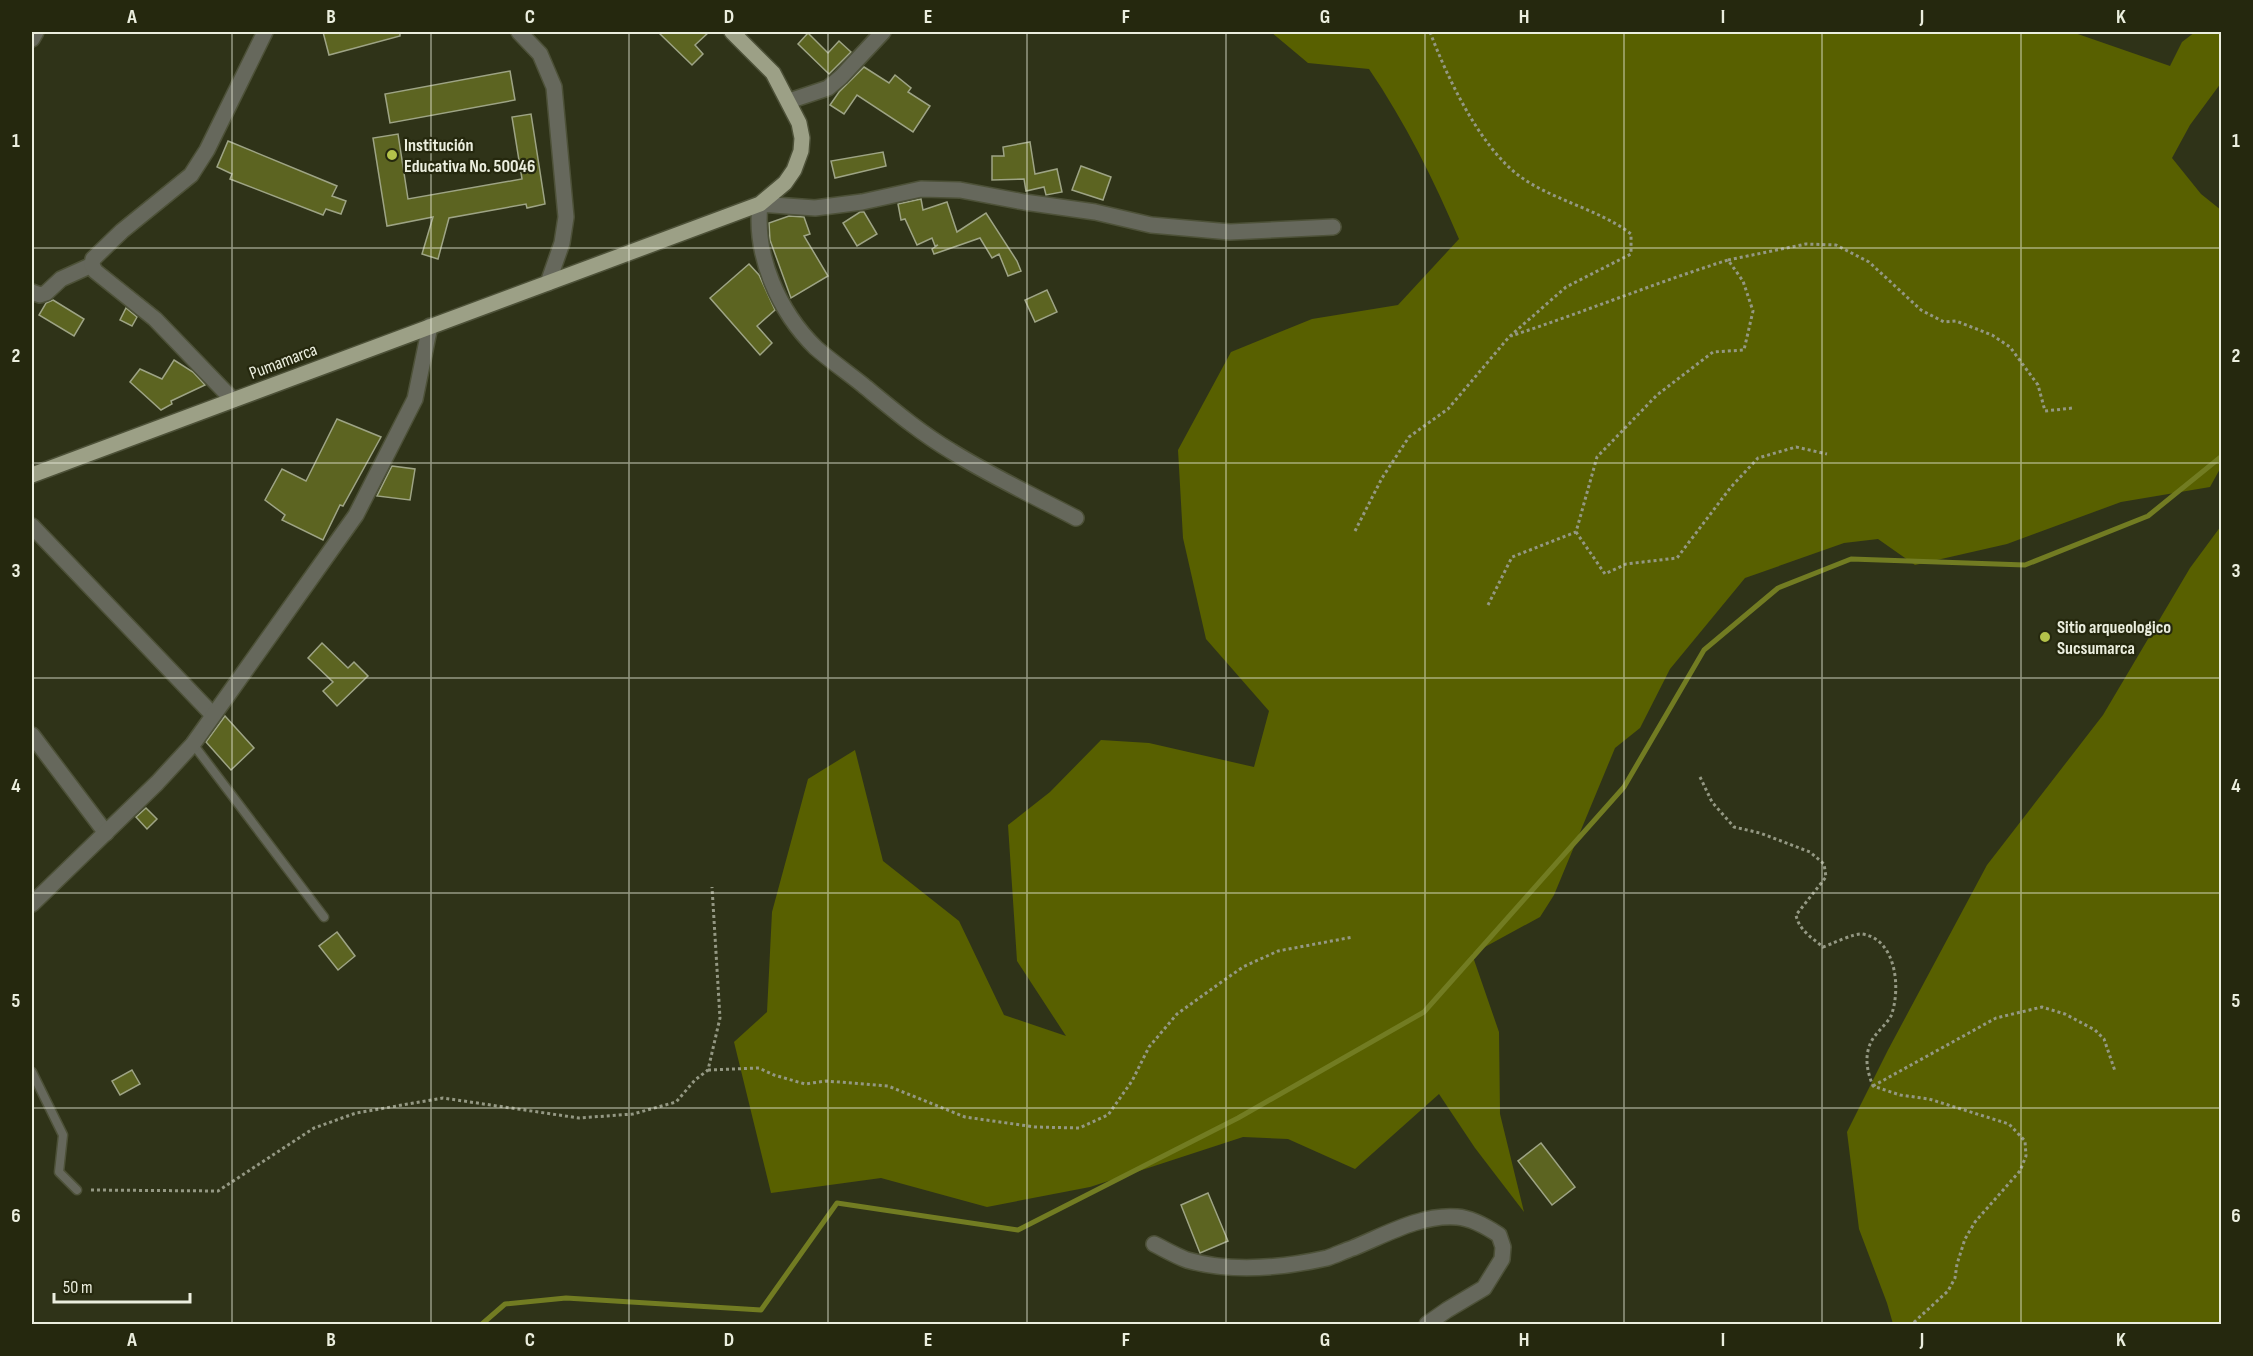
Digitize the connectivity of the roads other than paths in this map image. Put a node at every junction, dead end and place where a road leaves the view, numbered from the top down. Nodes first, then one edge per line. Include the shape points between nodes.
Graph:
1 (36, 32) edge
2 (265, 32) edge
3 (519, 32) edge
4 (732, 32) edge
5 (883, 32) edge
6 (32, 39) edge
7 (789, 101) junction
8 (760, 204) junction
9 (1333, 227) dead end
10 (92, 265) junction
11 (548, 283) junction
12 (32, 292) edge
13 (430, 326) junction
14 (233, 400) junction
15 (32, 475) edge
16 (1076, 518) dead end
17 (32, 526) edge
18 (213, 715) junction
19 (32, 735) edge
20 (193, 744) junction
21 (106, 833) junction
22 (32, 904) edge
23 (324, 917) dead end
24 (32, 1072) edge
25 (77, 1190) road end
26 (1154, 1244) dead end
27 (1427, 1324) edge

1 - 6 street
2 - 10 street via 191,175 122,231 93,259
3 - 11 street via 540,54 554,87 566,217
4 - 7 main road, Pumamarca via 773,73
5 - 7 street via 828,88
7 - 8 main road, Pumamarca via 799,123 801,151 785,183
8 - 9 street via 815,208 921,189 960,190 1151,225 1230,232
8 - 11 main road, Pumamarca
8 - 16 street via 757,223 767,270 789,313 816,348 950,451
10 - 12 street via 61,279 40,295
10 - 14 street via 155,319
11 - 13 main road, Pumamarca
13 - 14 main road, Pumamarca
13 - 18 street via 415,399 356,515
14 - 15 main road, Pumamarca
17 - 18 street
18 - 20 street
19 - 21 street
20 - 21 street
20 - 23 lane
21 - 22 street
24 - 25 lane via 63,1135 59,1172
26 - 27 street via 1185,1259 1216,1266 1256,1267 1329,1257 1400,1227 1438,1218 1459,1217 1499,1235 1502,1259 1484,1288

